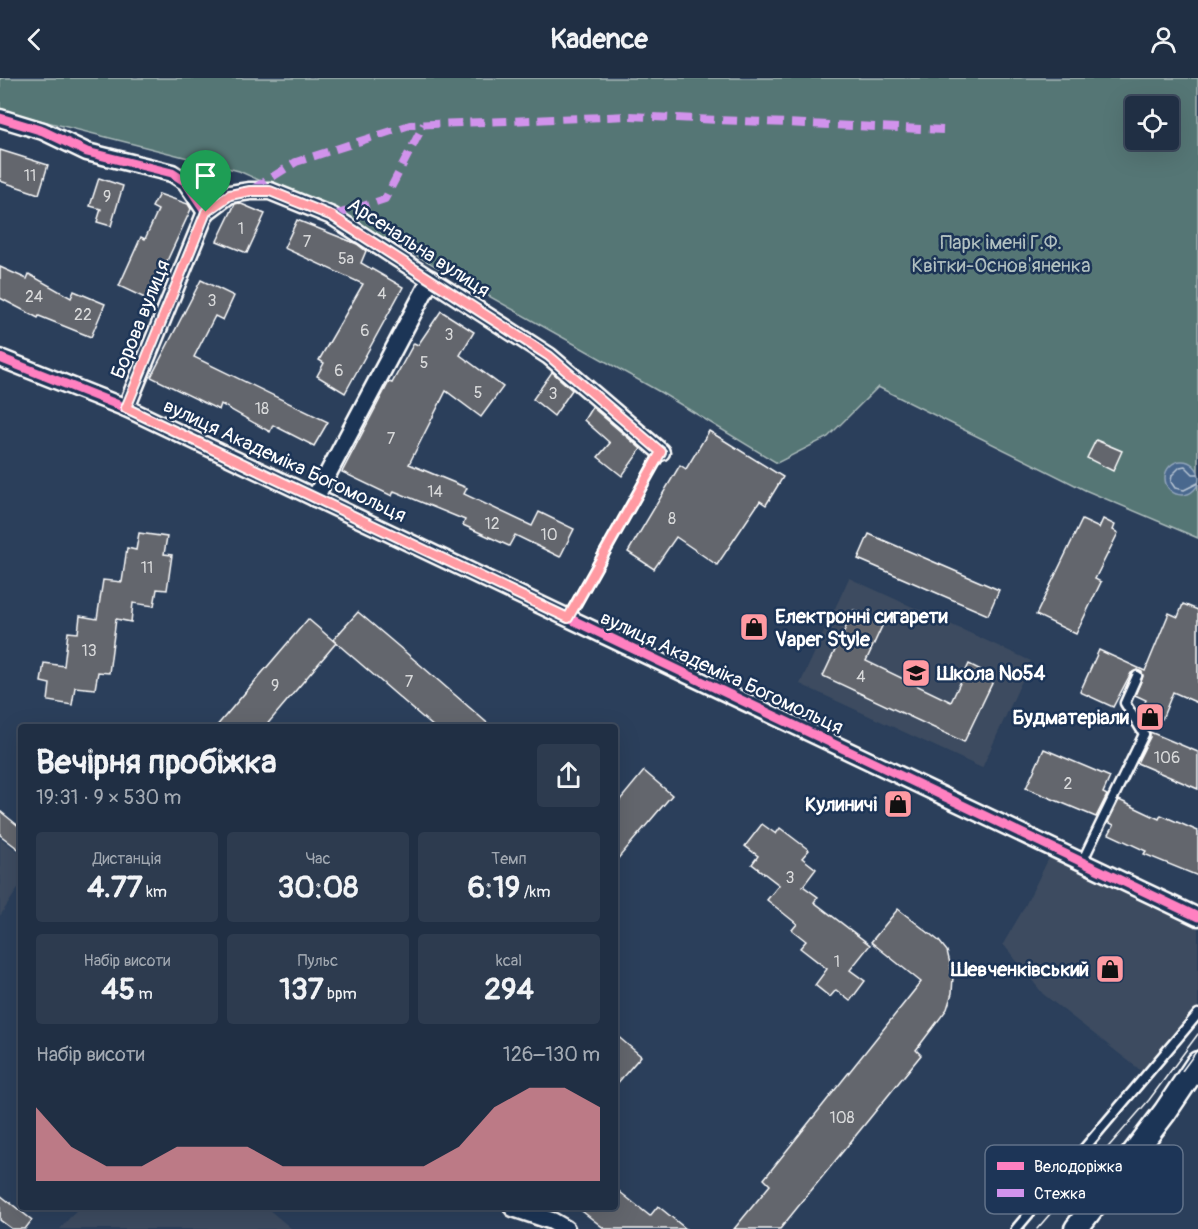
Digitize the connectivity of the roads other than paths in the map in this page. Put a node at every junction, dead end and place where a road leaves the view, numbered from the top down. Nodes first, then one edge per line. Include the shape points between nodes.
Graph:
1 (0, 117) edge
2 (206, 212) junction
3 (431, 279) junction
4 (0, 358) edge
5 (126, 408) junction
6 (661, 452) joint
7 (315, 498) junction
8 (568, 618) junction
9 (1137, 676) dead end
10 (1082, 862) junction
11 (1198, 917) edge
12 (1198, 1014) edge
13 (1198, 1063) edge
14 (1087, 1145) edge
15 (1140, 1145) edge
16 (518, 1210) edge
17 (1029, 1214) edge
18 (1087, 1214) edge
19 (555, 1226) edge
20 (1016, 1229) edge
21 (1076, 1229) edge

1 - 2 street via 43,131 87,152 172,173 186,182
2 - 3 street, Арсенальна вулиця via 230,195 270,191 332,216
2 - 5 street, Борова вулиця
3 - 6 street, Арсенальна вулиця via 549,356
3 - 7 street
4 - 5 street, вулиця Академіка Богомольця
5 - 7 street, вулиця Академіка Богомольця
6 - 8 lane
7 - 8 street, вулиця Академіка Богомольця
8 - 10 street, вулиця Академіка Богомольця
9 - 10 lane via 1125,703 1144,734
10 - 11 street, вулиця Академіка Богомольця
12 - 14 lane
13 - 15 street
16 - 19 street
17 - 20 lane
18 - 21 street

